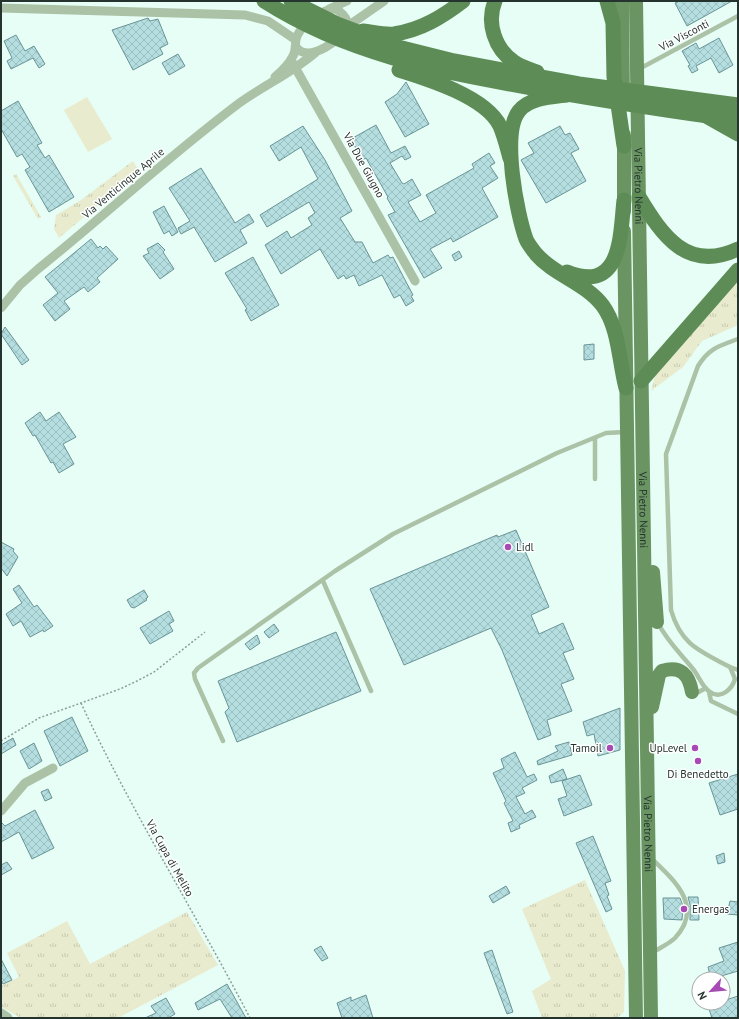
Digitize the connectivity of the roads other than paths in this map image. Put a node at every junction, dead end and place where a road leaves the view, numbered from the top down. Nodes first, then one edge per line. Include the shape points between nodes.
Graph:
1 (264, 1) edge
2 (291, 1) edge
3 (348, 1) edge
4 (384, 1) edge
5 (463, 1) edge
6 (495, 1) edge
7 (607, 1) edge
8 (622, 1) edge
9 (636, 1) edge
10 (1, 8) edge
11 (326, 10) junction
12 (738, 16) edge
13 (256, 17) junction
14 (351, 28) junction
15 (325, 34) junction
16 (296, 44) junction
17 (316, 52) junction
18 (293, 64) junction
19 (638, 69) junction
20 (573, 89) junction
21 (738, 105) edge
22 (706, 116) junction
23 (738, 120) edge
24 (738, 134) edge
25 (624, 146) junction
26 (510, 158) junction
27 (639, 197) junction
28 (624, 200) junction
29 (738, 249) edge
30 (548, 264) junction
31 (738, 270) edge
32 (415, 281) dead end
33 (1, 308) edge
34 (738, 339) edge
35 (641, 381) junction
36 (626, 388) junction
37 (626, 432) junction
38 (594, 438) junction
39 (643, 472) junction
40 (595, 479) dead end
41 (323, 581) junction
42 (658, 622) joint
43 (730, 667) junction
44 (738, 670) edge
45 (708, 690) junction
46 (371, 691) dead end
47 (692, 694) joint
48 (738, 714) edge
49 (647, 721) junction
50 (223, 741) dead end
51 (53, 768) dead end
52 (1, 811) edge
53 (649, 856) junction
54 (650, 954) junction
55 (1, 1014) edge
56 (7, 1018) edge
57 (636, 1018) edge
58 (651, 1018) edge

1 - 15 highway, bridge
2 - 14 highway, bridge via 337,24
3 - 11 street
4 - 14 street, Via Venticinque Aprile
5 - 14 highway, bridge via 443,17 422,27 393,34
6 - 20 highway, bridge via 491,18 493,32 504,54 524,68
7 - 25 highway via 613,23 614,77
8 - 25 main road, Via Pietro Nenni
9 - 19 main road, Via Pietro Nenni
10 - 13 street
11 - 13 street
11 - 14 street via 339,11 347,18
11 - 16 street via 304,26
12 - 19 lane, Via Visconti
13 - 16 street via 268,21
14 - 17 street, Via Venticinque Aprile
14 - 20 highway, bridge via 398,47
15 - 20 highway, bridge via 393,59 455,74
15 - 26 highway, bridge via 362,56 426,78 476,101 499,124
16 - 17 street via 302,53
16 - 18 street
17 - 18 street, Via Venticinque Aprile
18 - 32 street, Via Due Giugno
18 - 33 street, Via Venticinque Aprile via 191,142 38,269 20,285
19 - 27 main road, Via Pietro Nenni
20 - 21 highway, bridge
20 - 22 highway, bridge via 625,105
20 - 26 highway, bridge via 530,103 518,112 511,138
22 - 23 highway, bridge
22 - 24 highway
25 - 28 main road, Via Pietro Nenni
26 - 30 highway via 527,241 537,255
27 - 29 highway via 665,236 676,246 707,257 727,254
27 - 35 main road, Via Pietro Nenni
28 - 30 highway via 618,252 605,272 583,277
28 - 36 main road, Via Pietro Nenni
30 - 36 highway via 593,294 604,308 614,332
31 - 35 highway
34 - 43 lane via 711,350 703,357 666,454 670,604 673,618 682,635 696,649
35 - 39 main road, Via Pietro Nenni
36 - 37 main road, Via Pietro Nenni
37 - 38 lane via 606,433
37 - 57 main road, Via Pietro Nenni
38 - 40 lane
38 - 41 lane via 557,453 393,534
39 - 42 main road via 649,503
39 - 49 main road, Via Pietro Nenni
41 - 46 lane
41 - 50 lane via 196,670 195,679
42 - 45 lane via 664,634
43 - 44 lane
43 - 45 lane via 735,678 733,685 723,693 716,694
45 - 47 lane
45 - 48 lane via 711,701
47 - 49 main road via 685,673 676,668 662,671
49 - 53 main road, Via Pietro Nenni
51 - 52 street via 25,782
53 - 54 main road, Via Pietro Nenni
53 - 54 lane via 681,889 688,910 685,925 675,939
54 - 58 main road, Via Pietro Nenni
55 - 56 street

